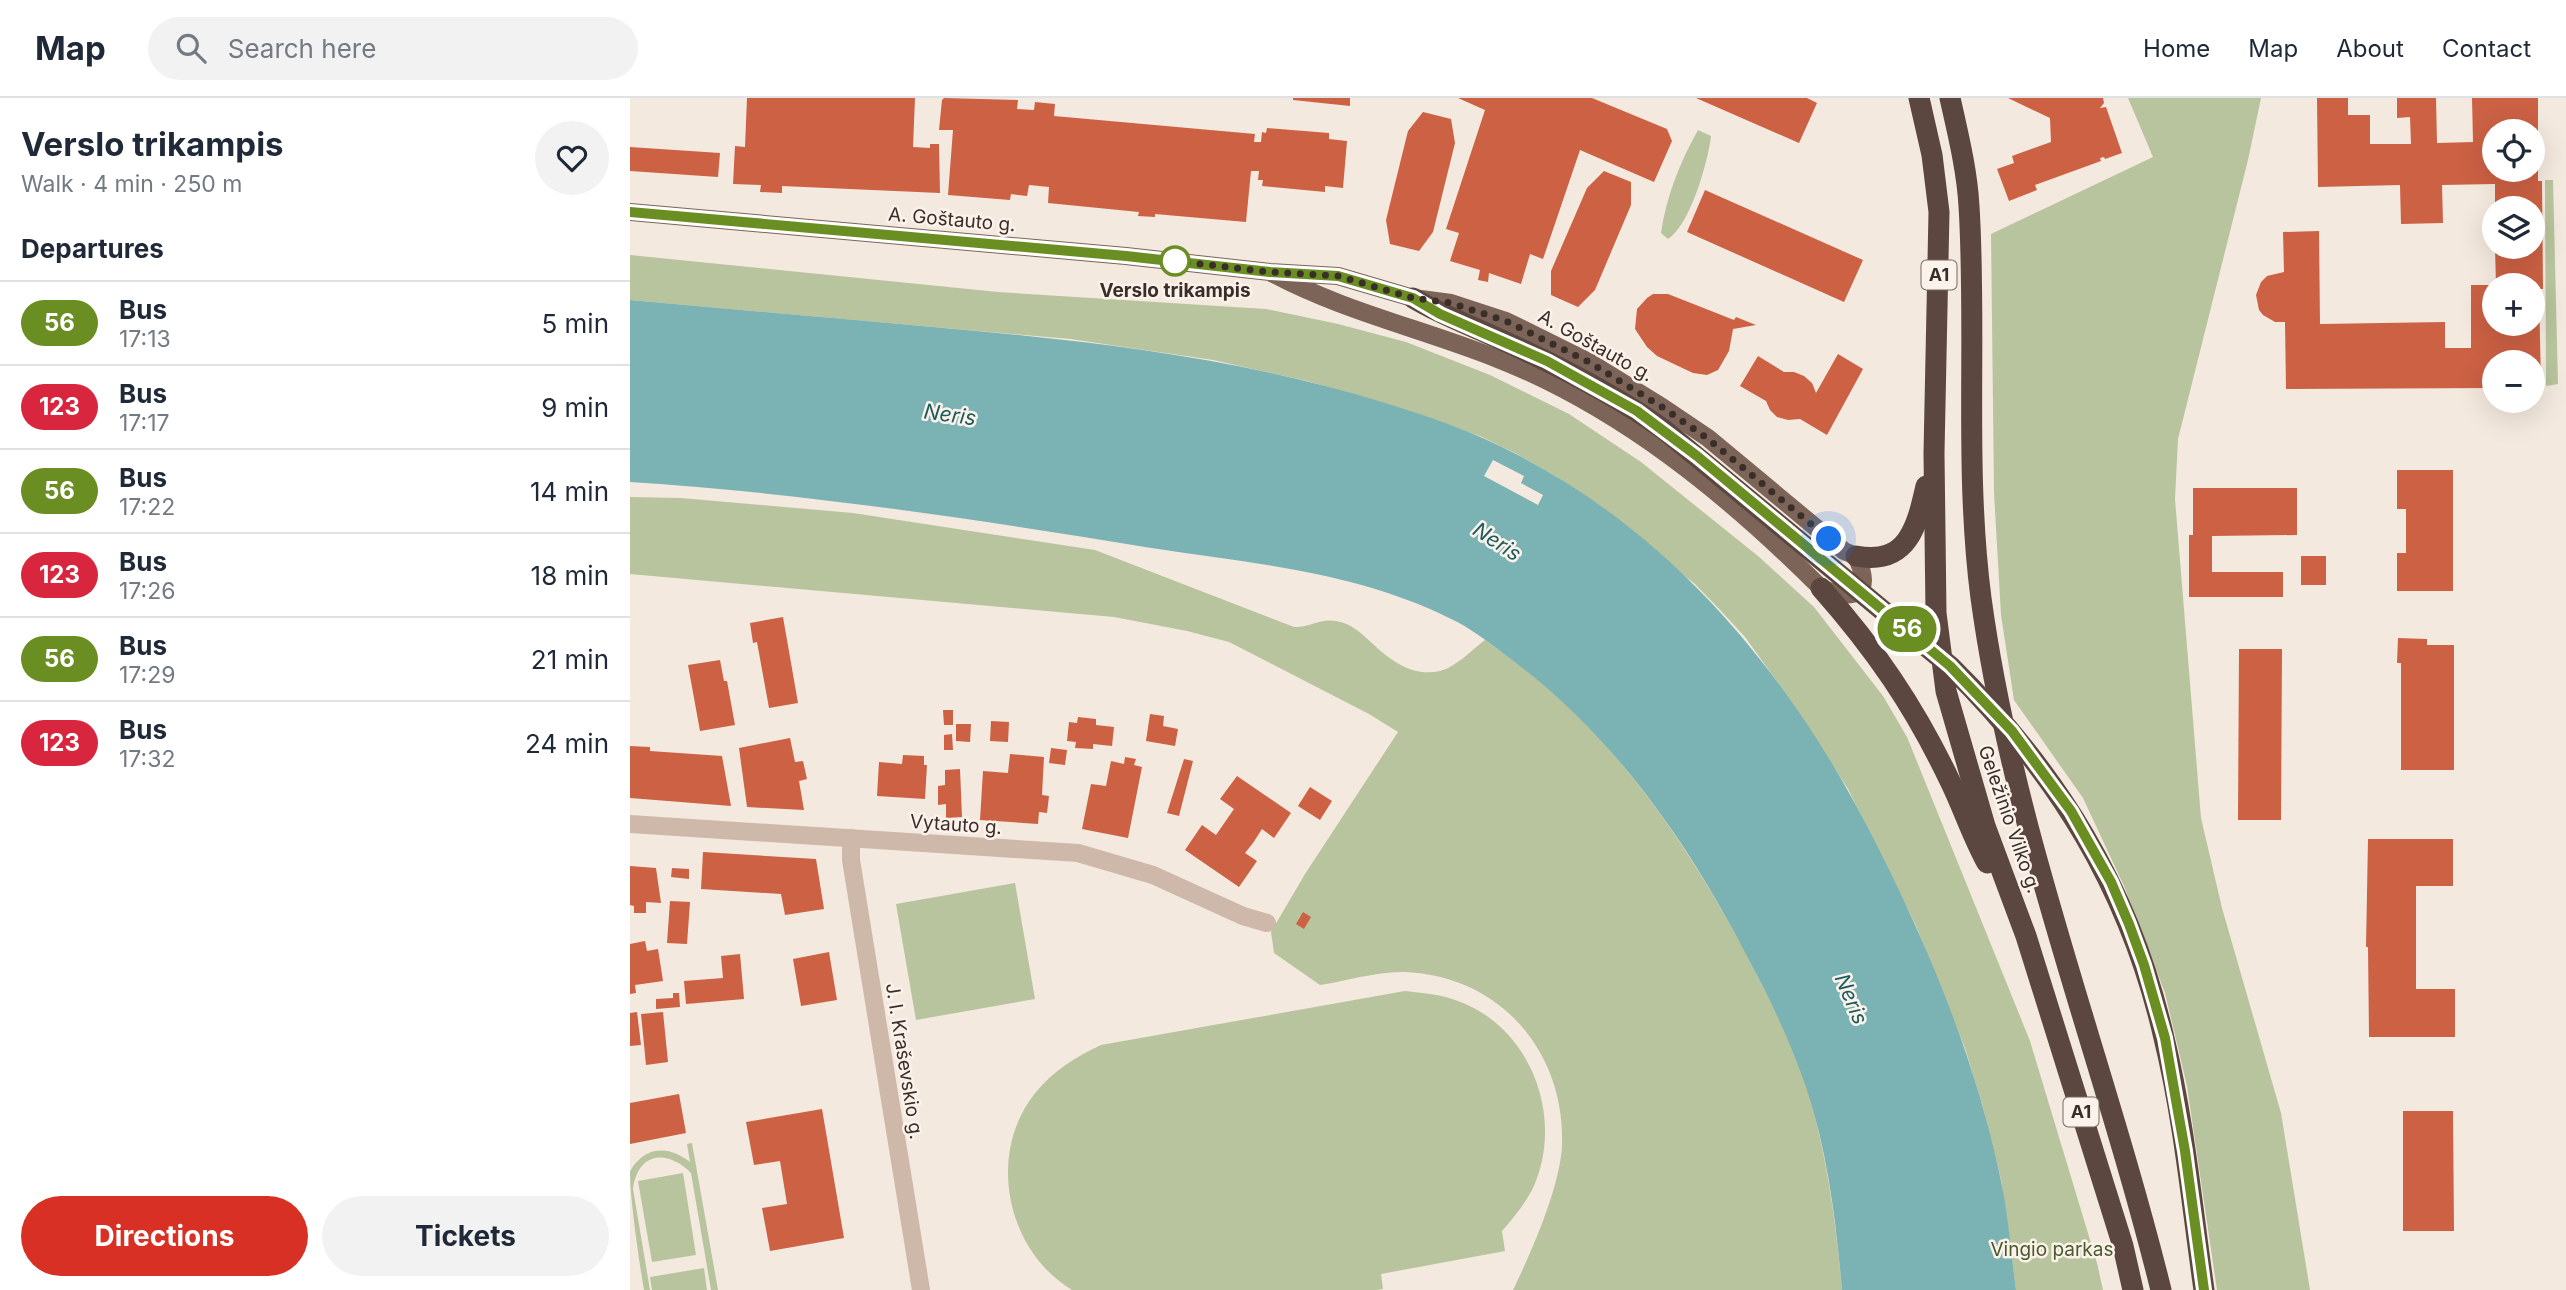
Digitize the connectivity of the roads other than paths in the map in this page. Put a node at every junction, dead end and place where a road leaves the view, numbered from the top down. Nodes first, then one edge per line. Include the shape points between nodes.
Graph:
1 (1919, 98) edge
2 (1950, 98) edge
3 (630, 212) edge
4 (1270, 272) junction
5 (1413, 298) junction
6 (1934, 453) junction
7 (1856, 556) junction
8 (1821, 588) junction
9 (630, 824) edge
10 (851, 838) junction
11 (1267, 923) dead end
12 (2026, 936) junction
13 (921, 1290) edge
14 (2133, 1290) edge
15 (2161, 1290) edge
16 (2204, 1290) edge

1 - 6 highway, Geležinio Vilko g. / A1 via 1939,212
2 - 15 highway, Geležinio Vilko g. / A1 via 1969,204 1974,510 1994,676 2018,784
3 - 4 main road, A. Goštauto g.
4 - 5 main road, A. Goštauto g. via 1338,276
4 - 8 main road, A. Goštauto g. via 1567,391 1654,444 1719,493
5 - 7 main road, A. Goštauto g. via 1451,303 1506,321 1589,362 1707,438 1844,551
5 - 16 highway via 1547,361 1637,411 1950,666 2012,731 2071,811 2111,882 2144,965 2165,1038
6 - 7 highway via 1917,524 1903,545 1880,557
6 - 12 highway, Geležinio Vilko g. / A1 via 1936,613 1946,691 1985,826
7 - 8 main road via 1864,573 1857,593 1839,595
8 - 12 highway via 1858,629 1904,693
9 - 10 street, Vytauto g.
10 - 11 street, Vytauto g. via 1078,853 1153,875
10 - 13 street, J. I. Kraševskio g.
12 - 14 highway, Geležinio Vilko g. / A1

